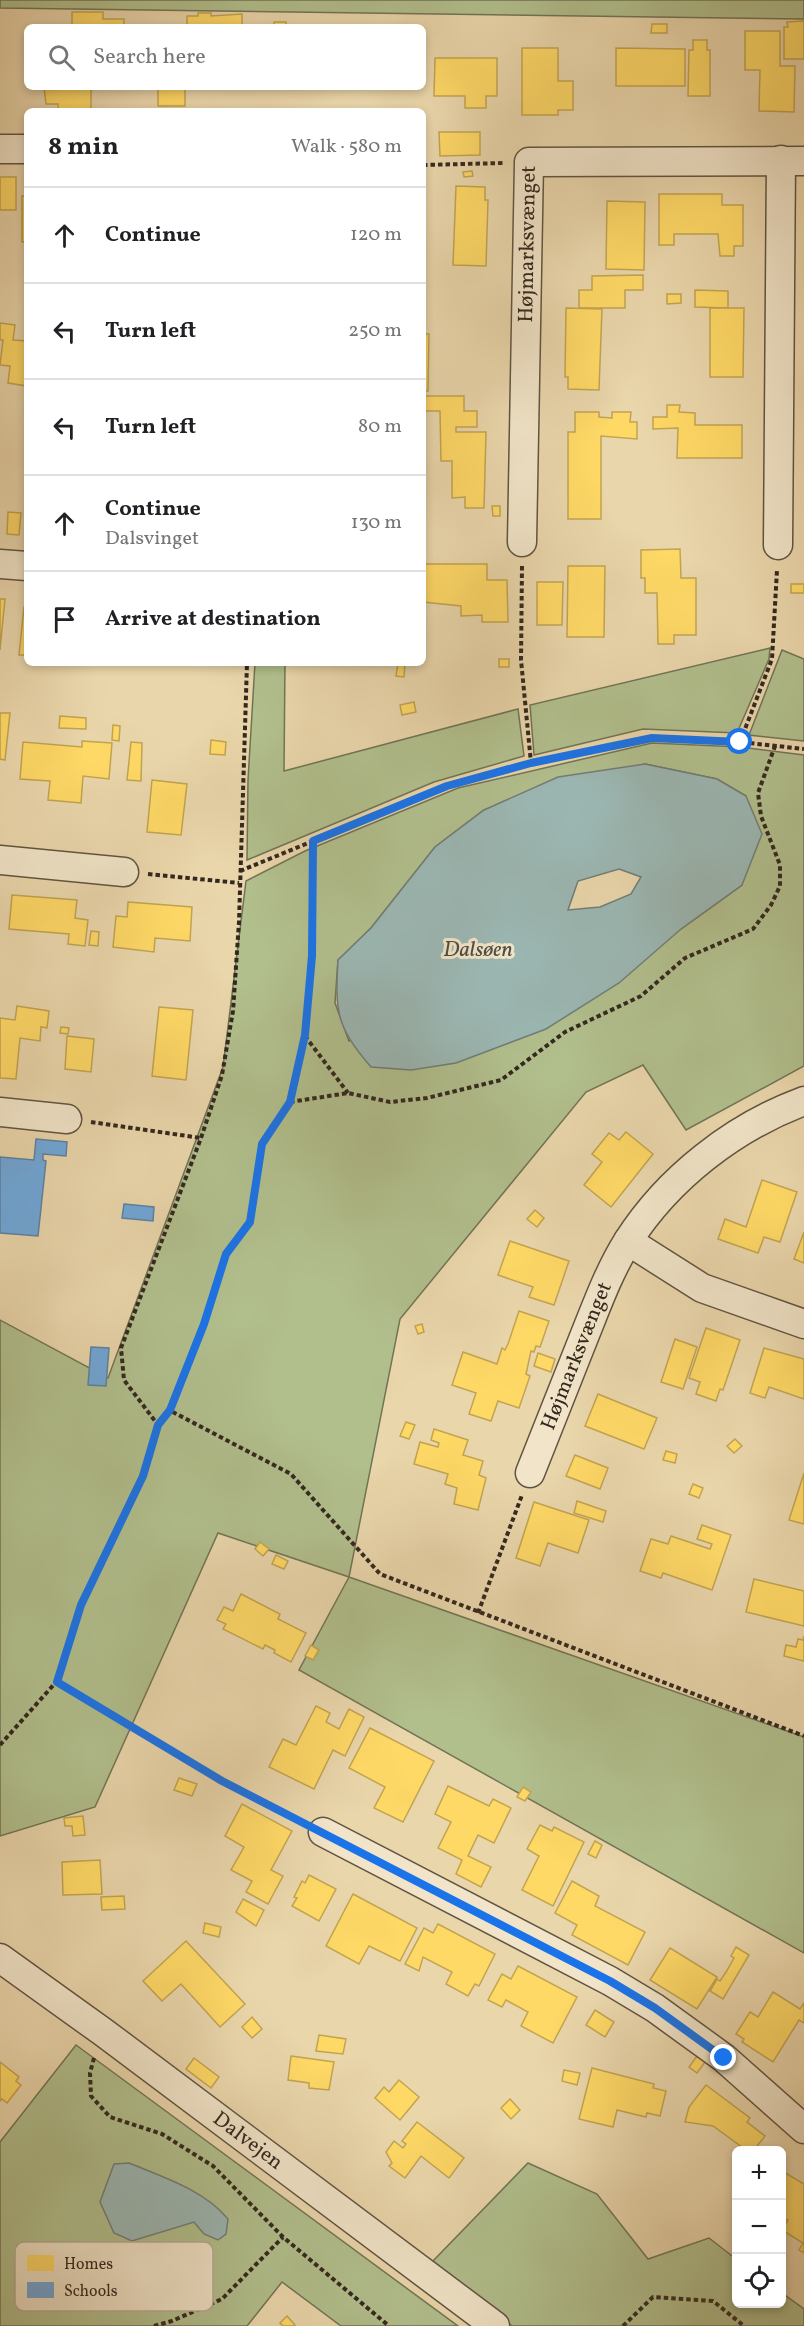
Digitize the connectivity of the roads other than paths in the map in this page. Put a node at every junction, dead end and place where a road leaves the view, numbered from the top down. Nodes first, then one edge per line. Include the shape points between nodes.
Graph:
1 (0, 148) edge
2 (24, 149) edge
3 (792, 160) edge
4 (522, 542) road end
5 (778, 545) road end
6 (0, 564) edge
7 (24, 566) edge
8 (0, 860) edge
9 (123, 872) road end
10 (804, 1101) edge
11 (0, 1112) edge
12 (67, 1119) road end
13 (628, 1241) junction
14 (804, 1324) edge
15 (530, 1473) road end
16 (323, 1832) road end
17 (0, 1958) edge
18 (804, 2129) edge
19 (495, 2326) edge

1 - 2 street
3 - 4 street, Højmarksvænget via 529,162
3 - 5 street, Højmarksvænget
6 - 7 street
8 - 9 street
10 - 13 street, Højmarksvænget via 777,1111 713,1151 666,1191
11 - 12 street
13 - 14 street via 702,1288
13 - 15 street, Højmarksvænget via 604,1286
16 - 18 street via 655,2008 724,2058
17 - 19 street, Dalvejen

